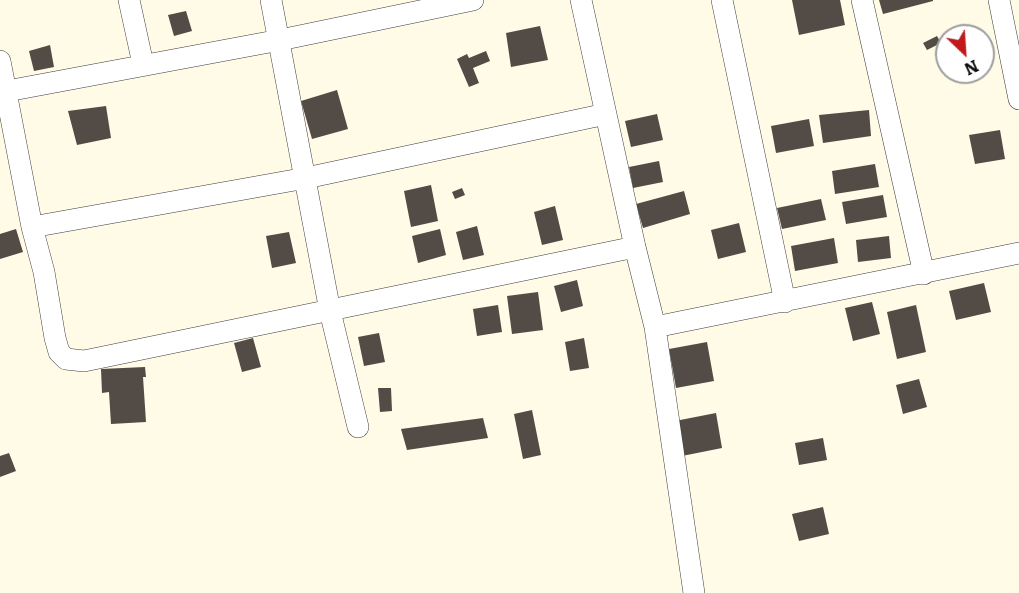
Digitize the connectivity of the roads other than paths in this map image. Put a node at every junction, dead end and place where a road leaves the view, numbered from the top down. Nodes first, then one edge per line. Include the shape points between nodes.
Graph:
1 (129, 0) edge
2 (272, 0) edge
3 (472, 0) edge
4 (581, 0) edge
5 (722, 0) edge
6 (862, 0) edge
7 (999, 0) edge
8 (280, 40) junction
9 (0, 61) edge
10 (143, 64) junction
11 (7, 92) junction
12 (1019, 99) edge
13 (606, 114) junction
14 (306, 178) junction
15 (32, 227) junction
16 (635, 247) junction
17 (1019, 253) edge
18 (924, 274) junction
19 (785, 302) junction
20 (330, 311) junction
21 (655, 327) junction
22 (358, 427) dead end
23 (694, 593) edge

1 - 10 street
2 - 8 street
3 - 8 street
4 - 13 street
5 - 19 street
6 - 18 street
7 - 12 street
8 - 10 street
8 - 14 street
9 - 11 street
10 - 11 street
11 - 15 street
13 - 14 street
13 - 16 street
14 - 15 street
14 - 20 street
15 - 20 street via 55,338 66,359 84,361
16 - 20 street
16 - 21 street
17 - 18 street
18 - 19 street
19 - 21 street
20 - 22 street
21 - 23 street

